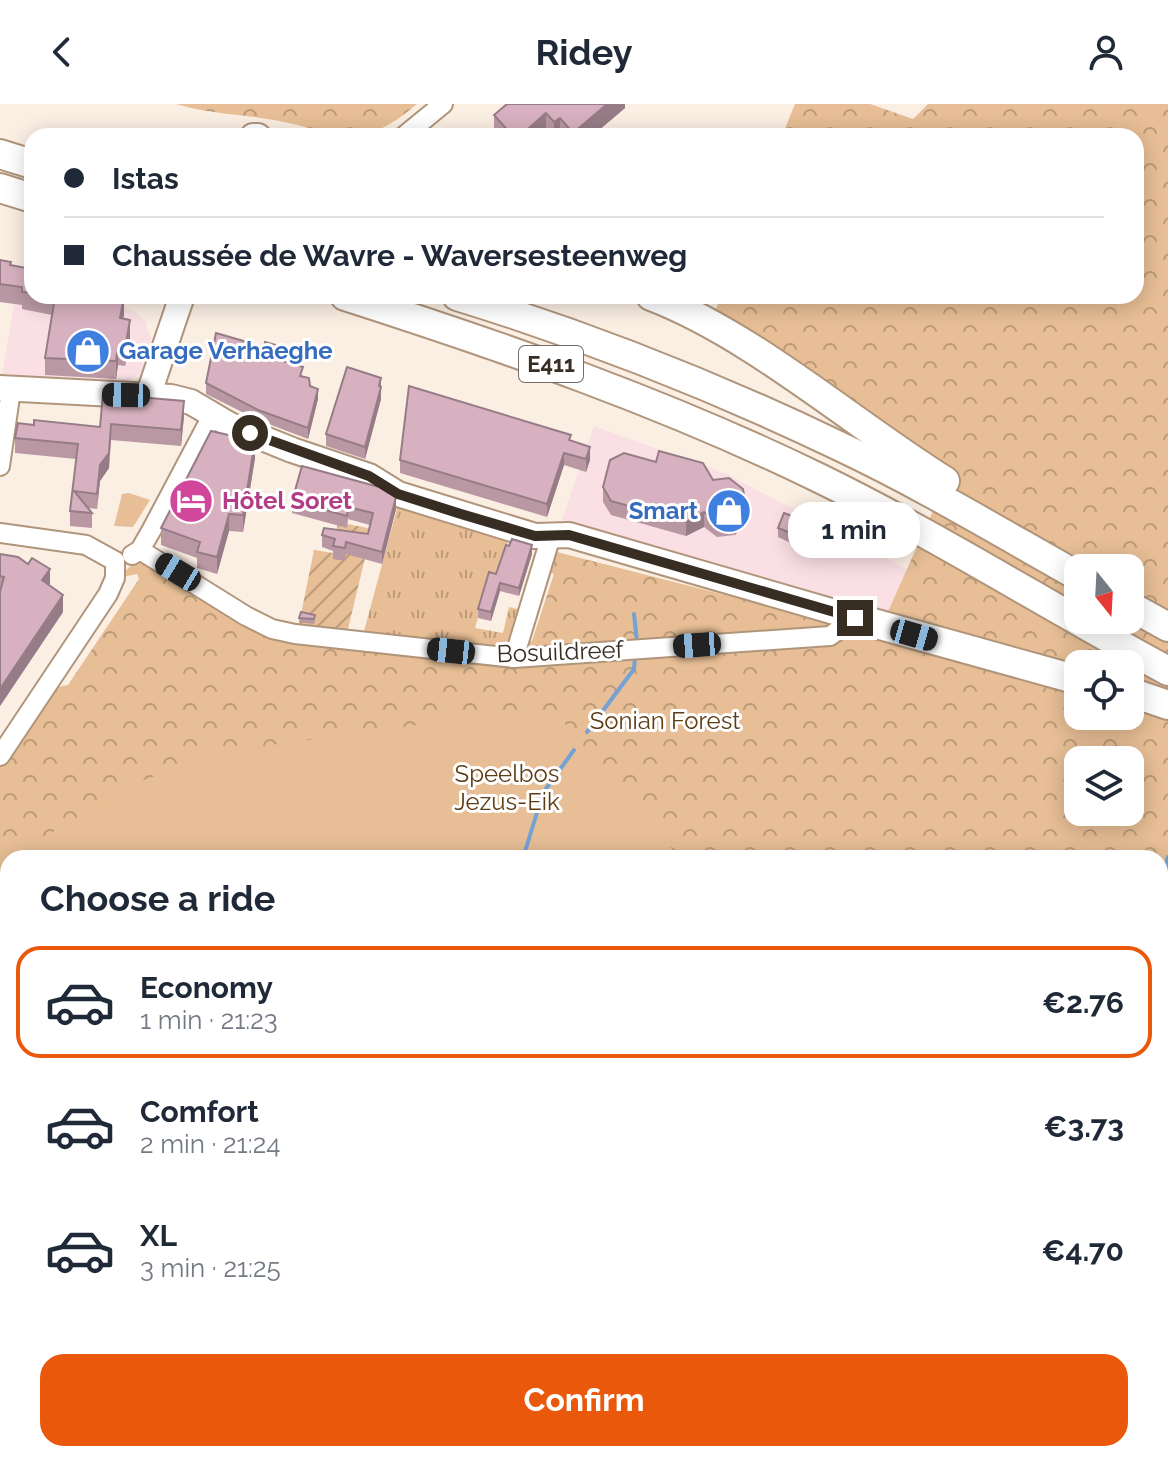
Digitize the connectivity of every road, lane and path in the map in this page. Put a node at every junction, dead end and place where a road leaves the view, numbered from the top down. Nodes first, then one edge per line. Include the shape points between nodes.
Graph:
1 (443, 104) edge
2 (414, 128) edge
3 (0, 154) edge
4 (24, 162) edge
5 (0, 188) edge
6 (24, 196) edge
7 (179, 304) edge
8 (369, 304) edge
9 (480, 304) edge
10 (667, 304) edge
11 (5, 389) edge
12 (148, 396) junction
13 (213, 414) junction
14 (0, 466) edge
15 (975, 518) junction
16 (0, 533) edge
17 (551, 536) junction
18 (140, 550) junction
19 (115, 561) junction
20 (1064, 568) edge
21 (1144, 614) edge
22 (848, 623) junction
23 (1168, 627) edge
24 (514, 658) junction
25 (1168, 671) edge
26 (1064, 677) edge
27 (1144, 697) edge
28 (1168, 705) edge
29 (0, 756) edge

1 - 2 street
3 - 4 highway
5 - 6 highway
7 - 12 main road
8 - 25 highway, E411 via 611,385 752,447 901,520
9 - 15 highway, E411 via 621,352 789,423
10 - 15 highway via 741,342 958,490
11 - 12 main road
11 - 14 street
12 - 13 main road via 191,402
13 - 17 main road via 292,450 369,476 398,494 535,536
13 - 18 street
15 - 20 highway, E411
16 - 19 street via 86,545
17 - 22 main road via 594,542
17 - 24 street
18 - 19 street
18 - 24 street, Bosuildreef via 272,629
19 - 29 street via 108,594
21 - 23 highway
22 - 24 street, Bosuildreef via 830,636
22 - 26 highway
27 - 28 highway

